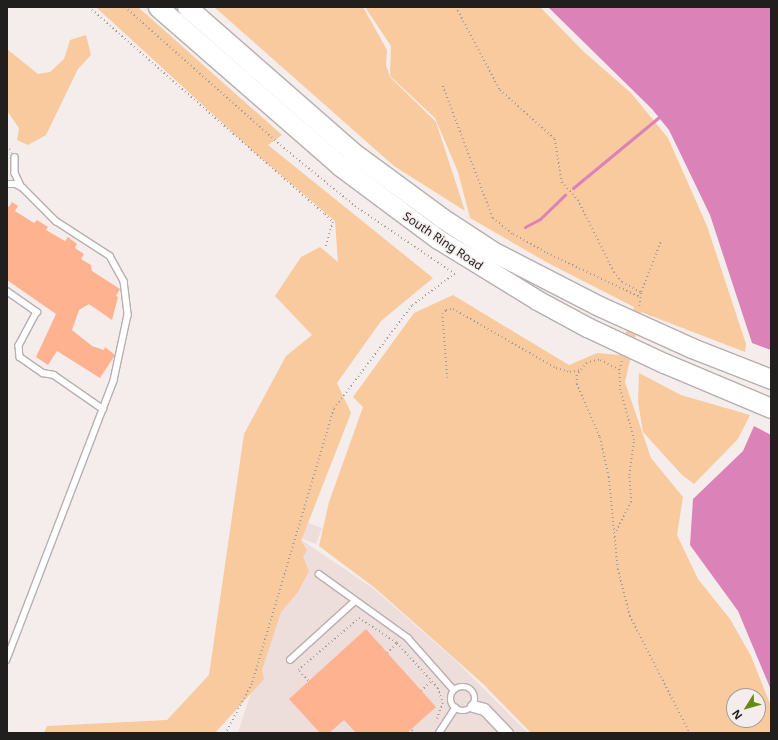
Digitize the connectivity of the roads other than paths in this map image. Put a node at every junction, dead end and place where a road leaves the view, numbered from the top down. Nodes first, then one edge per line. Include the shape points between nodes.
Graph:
1 (158, 7) edge
2 (187, 7) edge
3 (15, 157) dead end
4 (7, 184) edge
5 (23, 188) junction
6 (7, 291) edge
7 (771, 379) edge
8 (771, 408) edge
9 (103, 409) junction
10 (319, 574) dead end
11 (356, 601) junction
12 (7, 660) edge
13 (290, 660) dead end
14 (454, 690) junction
15 (473, 706) junction
16 (455, 708) junction
17 (439, 733) edge
18 (507, 733) edge

1 - 8 highway, South Ring Road via 340,166 438,239 537,300 587,327
2 - 7 highway, South Ring Road via 355,154 442,218 494,252 612,312 692,348
3 - 5 lane via 15,173
4 - 5 lane via 16,184
5 - 9 lane via 56,221 110,256 121,273 126,290 127,322 120,360
6 - 9 lane via 37,312 19,346 20,357 43,373 54,375
9 - 12 lane
10 - 11 lane
11 - 13 lane
11 - 14 lane via 408,638
14 - 15 lane via 465,687 473,691 476,698
14 - 16 lane via 451,698
15 - 16 lane via 462,711
15 - 18 street via 484,709
16 - 17 lane

